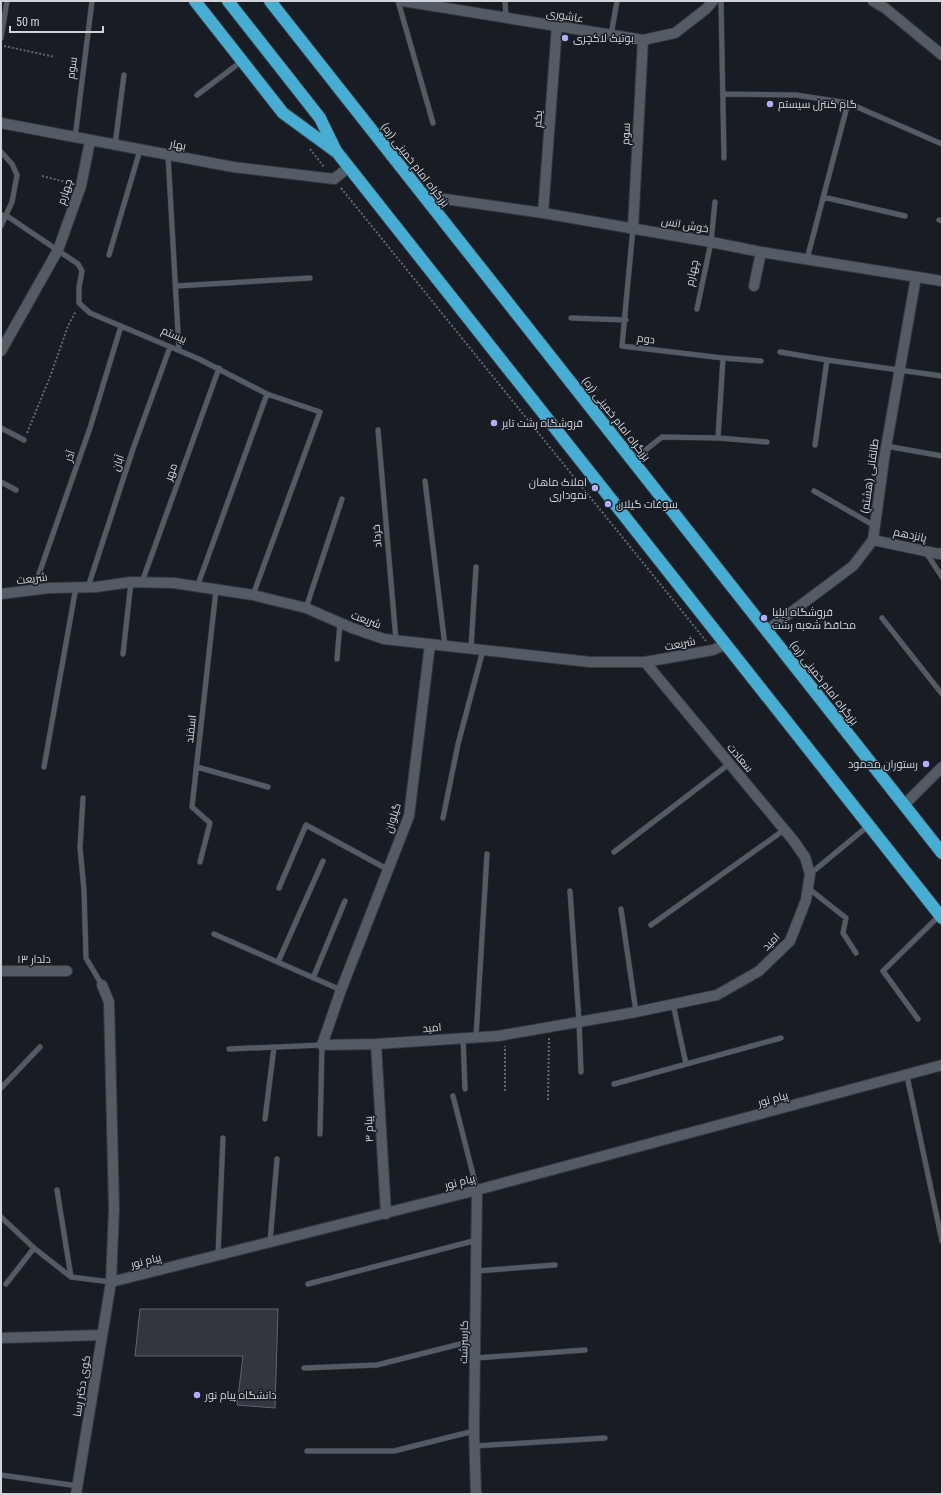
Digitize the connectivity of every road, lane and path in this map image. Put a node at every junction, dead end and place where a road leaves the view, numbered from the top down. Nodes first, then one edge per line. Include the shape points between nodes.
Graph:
1 (7, 1) edge
2 (92, 1) edge
3 (195, 1) edge
4 (228, 1) edge
5 (270, 1) edge
6 (398, 1) edge
7 (402, 1) edge
8 (505, 1) edge
9 (617, 1) edge
10 (713, 1) edge
11 (721, 1) edge
12 (873, 1) edge
13 (449, 5) edge
14 (506, 18) junction
15 (557, 26) junction
16 (611, 35) junction
17 (1, 38) edge
18 (643, 40) junction
19 (1, 46) edge
20 (942, 55) edge
21 (55, 58) dead end
22 (242, 61) junction
23 (124, 75) dead end
24 (723, 94) junction
25 (197, 95) dead end
26 (848, 103) junction
27 (1, 123) edge
28 (433, 123) dead end
29 (75, 138) junction
30 (90, 141) junction
31 (942, 144) edge
32 (115, 145) junction
33 (309, 148) dead end
34 (140, 150) junction
35 (336, 151) junction
36 (1, 152) edge
37 (168, 155) junction
38 (724, 158) dead end
39 (349, 167) junction
40 (42, 176) dead end
41 (334, 179) junction
42 (81, 186) junction
43 (424, 196) junction
44 (823, 197) junction
45 (715, 202) dead end
46 (543, 213) junction
47 (4, 216) edge
48 (905, 216) dead end
49 (1, 226) edge
50 (633, 228) junction
51 (711, 242) junction
52 (58, 250) junction
53 (761, 252) junction
54 (109, 255) dead end
55 (807, 259) junction
56 (916, 276) junction
57 (310, 278) dead end
58 (942, 281) edge
59 (176, 286) junction
60 (754, 286) dead end
61 (79, 304) junction
62 (697, 309) dead end
63 (571, 318) dead end
64 (626, 320) junction
65 (121, 326) junction
66 (170, 346) junction
67 (1, 350) edge
68 (180, 350) junction
69 (780, 352) dead end
70 (723, 358) junction
71 (827, 360) junction
72 (761, 361) dead end
73 (219, 368) junction
74 (899, 371) junction
75 (942, 376) edge
76 (267, 394) junction
77 (1, 428) edge
78 (378, 430) dead end
79 (718, 438) junction
80 (24, 440) joint
81 (768, 442) dead end
82 (815, 445) dead end
83 (886, 446) junction
84 (942, 456) edge
85 (632, 460) junction
86 (425, 481) dead end
87 (1, 482) edge
88 (16, 490) dead end
89 (814, 491) dead end
90 (342, 499) dead end
91 (875, 526) junction
92 (873, 540) junction
93 (925, 550) junction
94 (942, 553) edge
95 (476, 567) dead end
96 (942, 576) edge
97 (131, 582) junction
98 (142, 582) junction
99 (197, 586) junction
100 (76, 587) junction
101 (88, 587) junction
102 (216, 590) junction
103 (33, 591) junction
104 (1, 594) edge
105 (253, 595) junction
106 (306, 608) junction
107 (882, 618) dead end
108 (340, 623) junction
109 (766, 631) junction
110 (396, 640) junction
111 (430, 644) junction
112 (726, 644) junction
113 (445, 646) junction
114 (471, 648) junction
115 (483, 650) junction
116 (713, 650) junction
117 (123, 654) dead end
118 (337, 659) dead end
119 (645, 662) junction
120 (942, 694) edge
121 (729, 764) junction
122 (44, 767) dead end
123 (197, 767) junction
124 (942, 767) edge
125 (268, 787) dead end
126 (83, 798) dead end
127 (904, 805) junction
128 (443, 818) dead end
129 (869, 826) junction
130 (784, 830) junction
131 (614, 852) dead end
132 (942, 853) edge
133 (487, 854) dead end
134 (324, 861) dead end
135 (200, 862) dead end
136 (387, 869) junction
137 (810, 874) junction
138 (278, 888) dead end
139 (808, 888) junction
140 (570, 891) dead end
141 (345, 901) dead end
142 (621, 909) dead end
143 (941, 917) edge
144 (651, 925) dead end
145 (214, 934) dead end
146 (856, 952) dead end
147 (278, 962) junction
148 (1, 971) edge
149 (67, 971) dead end
150 (313, 978) junction
151 (102, 985) joint
152 (341, 990) junction
153 (673, 1004) junction
154 (636, 1012) junction
155 (918, 1019) dead end
156 (579, 1021) junction
157 (550, 1026) junction
158 (505, 1034) junction
159 (476, 1037) junction
160 (462, 1038) junction
161 (781, 1038) dead end
162 (376, 1044) junction
163 (322, 1045) junction
164 (40, 1047) dead end
165 (274, 1047) junction
166 (228, 1049) dead end
167 (686, 1064) junction
168 (942, 1065) edge
169 (581, 1072) dead end
170 (907, 1076) junction
171 (614, 1084) dead end
172 (1, 1088) edge
173 (465, 1089) dead end
174 (505, 1091) dead end
175 (453, 1096) dead end
176 (548, 1100) dead end
177 (265, 1119) dead end
178 (320, 1134) dead end
179 (223, 1138) dead end
180 (277, 1159) dead end
181 (57, 1190) dead end
182 (477, 1190) junction
183 (386, 1214) junction
184 (1, 1217) edge
185 (477, 1240) junction
186 (942, 1241) edge
187 (270, 1242) junction
188 (34, 1248) junction
189 (218, 1255) junction
190 (555, 1265) dead end
191 (476, 1271) junction
192 (71, 1277) junction
193 (110, 1282) junction
194 (6, 1284) dead end
195 (308, 1284) dead end
196 (102, 1335) junction
197 (1, 1338) edge
198 (476, 1340) junction
199 (586, 1350) dead end
200 (476, 1358) junction
201 (304, 1368) dead end
202 (474, 1431) junction
203 (605, 1438) dead end
204 (475, 1446) junction
205 (306, 1451) dead end
206 (1, 1474) edge
207 (77, 1490) edge
208 (476, 1494) edge

1 - 17 lane
2 - 29 lane, سوم
3 - 22 highway
4 - 35 highway via 322,120
5 - 43 highway, بزرگراه امام خمینی (ره)
6 - 28 lane
7 - 13 street, عاشوری
8 - 14 lane
9 - 16 lane
10 - 18 street, عاشوری via 675,33
11 - 24 lane
12 - 20 street via 886,8
13 - 14 street, عاشوری
14 - 15 street, عاشوری
15 - 16 street, عاشوری
15 - 46 street, یکم
16 - 18 street, عاشوری
18 - 50 street, سوم
19 - 21 path
22 - 25 lane
22 - 35 highway via 284,114
23 - 32 lane
24 - 26 lane via 796,95
24 - 38 lane
26 - 31 lane
26 - 44 lane
27 - 29 street, بهار
29 - 30 street, بهار
30 - 32 street, بهار
30 - 42 street, چهارم
32 - 34 street, بهار
33 - 41 path
34 - 37 street, بهار
34 - 54 lane
35 - 39 highway
36 - 47 lane via 12,164 17,175 12,202
37 - 41 street, بهار via 233,167
37 - 59 lane
39 - 41 street
39 - 112 highway
40 - 42 path
41 - 116 path
42 - 52 street, چهارم
43 - 46 street, خوش انس
43 - 85 highway, بزرگراه امام خمینی (ره)
44 - 48 lane
44 - 55 lane
45 - 51 lane, چهارم
46 - 50 street, خوش انس
47 - 49 lane
47 - 52 lane
50 - 51 street, خوش انس
50 - 64 lane, دوم
51 - 53 street, خوش انس
51 - 62 lane, چهارم
52 - 61 lane via 78,264 82,271
52 - 67 street
53 - 55 street, خوش انس
53 - 60 street
55 - 56 street, خوش انس
56 - 58 street, خوش انس
56 - 74 street, طالقانی (هشتم)
57 - 59 lane
59 - 68 lane
61 - 65 lane, بیستم via 90,313
61 - 80 path
63 - 64 lane
64 - 70 lane, دوم via 622,346
65 - 66 lane, بیستم
65 - 103 lane, آذر via 90,428
66 - 68 lane, بیستم
66 - 101 lane, آبان
68 - 73 lane, بیستم
69 - 71 lane
70 - 72 lane, دوم
70 - 79 lane
71 - 74 lane
71 - 82 lane
73 - 76 lane, بیستم
73 - 98 lane, مهر
74 - 75 lane
74 - 83 street, طالقانی (هشتم)
76 - 99 lane
76 - 105 lane, بیستم via 320,412
77 - 80 lane
78 - 110 lane, خرداد
79 - 81 lane
79 - 85 lane via 662,437
83 - 84 lane
83 - 91 street, طالقانی (هشتم)
85 - 109 highway, بزرگراه امام خمینی (ره)
86 - 113 lane
87 - 88 lane
89 - 91 lane
90 - 106 lane
91 - 92 street, طالقانی (هشتم)
92 - 93 street, پانزدهم
92 - 109 street, طالقانی (هشتم) via 853,566
93 - 94 street, پانزدهم
93 - 96 lane
95 - 114 lane
97 - 98 street, شریعت
97 - 101 street, شریعت
97 - 117 lane
98 - 99 street, شریعت
99 - 102 street, شریعت
100 - 101 street, شریعت
100 - 103 street, شریعت
100 - 122 lane
102 - 105 street, شریعت
102 - 123 lane, اسفند
103 - 104 street, شریعت
105 - 106 street, شریعت
106 - 108 street, شریعت
107 - 120 lane
108 - 110 street, شریعت via 384,639
108 - 118 lane
109 - 127 highway, بزرگراه امام خمینی (ره)
110 - 111 street, شریعت
111 - 113 street, شریعت
111 - 136 street, گیلوان via 409,816
112 - 116 street, شریعت
112 - 129 highway
113 - 114 street, شریعت
114 - 115 street, شریعت
115 - 119 street, شریعت via 590,662
115 - 128 lane via 458,744
116 - 119 street, شریعت
119 - 121 street, سعادت
121 - 130 street, سعادت
121 - 131 lane
123 - 125 lane
123 - 135 lane, اسفند via 192,807 210,823
124 - 127 street
126 - 151 lane via 80,848 86,958
127 - 132 highway, بزرگراه امام خمینی (ره)
129 - 137 lane
129 - 143 highway
130 - 137 street, سعادت via 805,857
130 - 144 lane
133 - 159 lane
134 - 147 lane
136 - 138 lane via 306,825
136 - 152 street, گیلوان
137 - 139 street, امید
139 - 146 lane via 846,918 843,933
139 - 153 street, امید via 790,941 759,971 717,995
140 - 156 lane
141 - 150 lane
142 - 154 lane
143 - 155 lane via 883,971
145 - 147 lane
147 - 150 lane
148 - 149 street, دلدار ۱۳
150 - 152 lane
151 - 193 street, کوی دکتر رسا via 109,1002 114,1209
152 - 163 street, گیلوان
153 - 154 street, امید
153 - 167 lane
154 - 156 street, امید
156 - 157 street, امید
156 - 169 lane
157 - 158 street, امید
157 - 176 path
158 - 159 street, امید
158 - 174 path
159 - 160 street, امید
160 - 162 street, امید
160 - 173 lane
161 - 167 lane
162 - 163 street, امید
162 - 183 street, پیام ۳
163 - 165 lane, امید
163 - 178 lane
164 - 172 lane
165 - 166 lane, امید
165 - 177 lane
167 - 171 lane
168 - 170 street, پیام نور
170 - 182 street, پیام نور
170 - 186 lane
175 - 182 lane
179 - 189 lane
180 - 187 lane
181 - 192 lane
182 - 183 street, پیام نور
182 - 185 street, کارسرشت
183 - 187 street, پیام نور
184 - 188 lane
185 - 191 street, کارسرشت
185 - 195 lane
187 - 189 street, پیام نور
188 - 192 lane
188 - 194 lane
189 - 193 street, پیام نور
190 - 191 lane
191 - 198 street, کارسرشت
192 - 193 lane, پیام نور
193 - 196 street, کوی دکتر رسا
196 - 197 street
196 - 207 street, کوی دکتر رسا
198 - 200 street, کارسرشت
198 - 201 lane via 377,1365
199 - 200 lane
200 - 202 street, کارسرشت
202 - 204 street, کارسرشت
202 - 205 lane via 394,1450
203 - 204 lane
204 - 208 street, کارسرشت
206 - 207 lane

